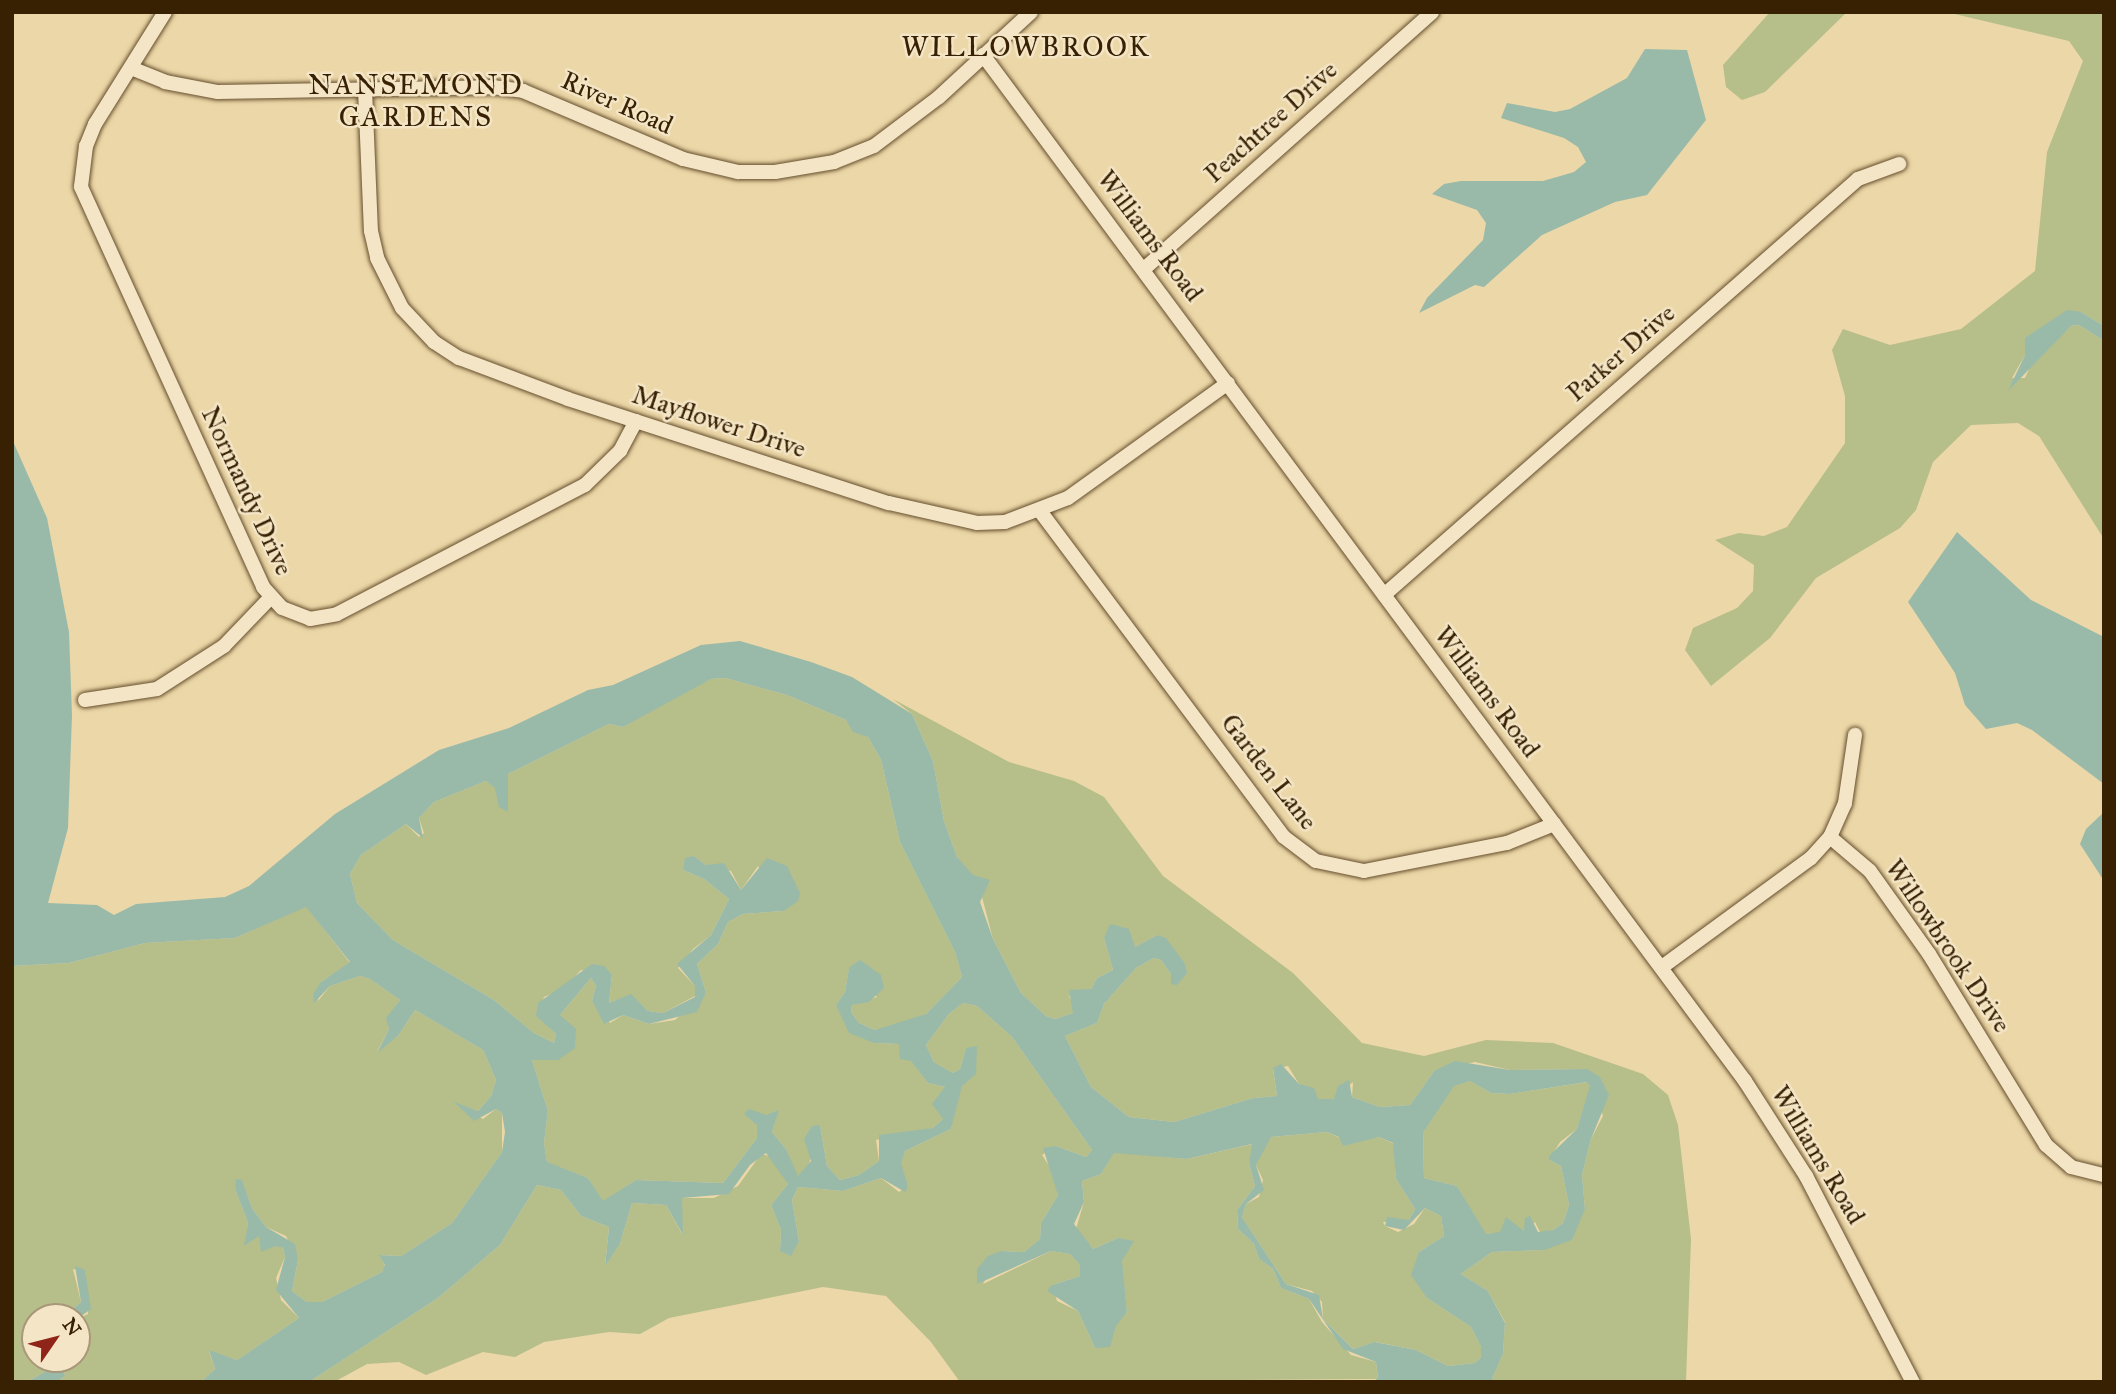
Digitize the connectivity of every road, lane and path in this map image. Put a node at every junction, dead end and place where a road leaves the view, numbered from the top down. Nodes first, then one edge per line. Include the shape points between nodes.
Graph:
1 (165, 12) edge
2 (1031, 12) edge
3 (1432, 12) edge
4 (983, 55) junction
5 (131, 68) junction
6 (365, 89) junction
7 (1899, 164) dead end
8 (1144, 269) junction
9 (1228, 383) junction
10 (636, 421) junction
11 (1040, 511) junction
12 (1384, 595) junction
13 (270, 598) junction
14 (85, 700) dead end
15 (1855, 735) dead end
16 (1554, 824) junction
17 (1830, 837) junction
18 (1662, 967) junction
19 (2104, 1175) edge
20 (1913, 1382) edge

1 - 5 street, Normandy Drive
2 - 4 street, River Road
3 - 8 street, Peachtree Drive
4 - 6 street, River Road via 920,113 874,146 834,162 775,173 738,172 683,159 523,91 492,87
4 - 8 street, Williams Road
5 - 6 street, River Road via 166,82 218,92
5 - 13 street, Normandy Drive via 86,146 81,168 86,205
6 - 10 street, Mayflower Drive via 377,258 416,326 459,358
7 - 12 street, Parker Drive via 1858,179
8 - 9 street, Williams Road
9 - 11 street, Mayflower Drive via 1090,486
9 - 12 street, Williams Road
10 - 11 street, Mayflower Drive via 950,520 1004,522
10 - 13 street, Normandy Drive via 620,450 585,485 337,614 310,619 296,616
11 - 16 street, Garden Lane via 1284,837 1317,861 1364,871 1507,844
12 - 16 street, Williams Road
13 - 14 street via 224,646 157,689
15 - 17 street via 1845,803
16 - 18 street, Williams Road
17 - 18 street via 1811,858
17 - 19 street, Willowbrook Drive via 1870,872 1929,954 2046,1145 2071,1167
18 - 20 street, Williams Road via 1795,1158

